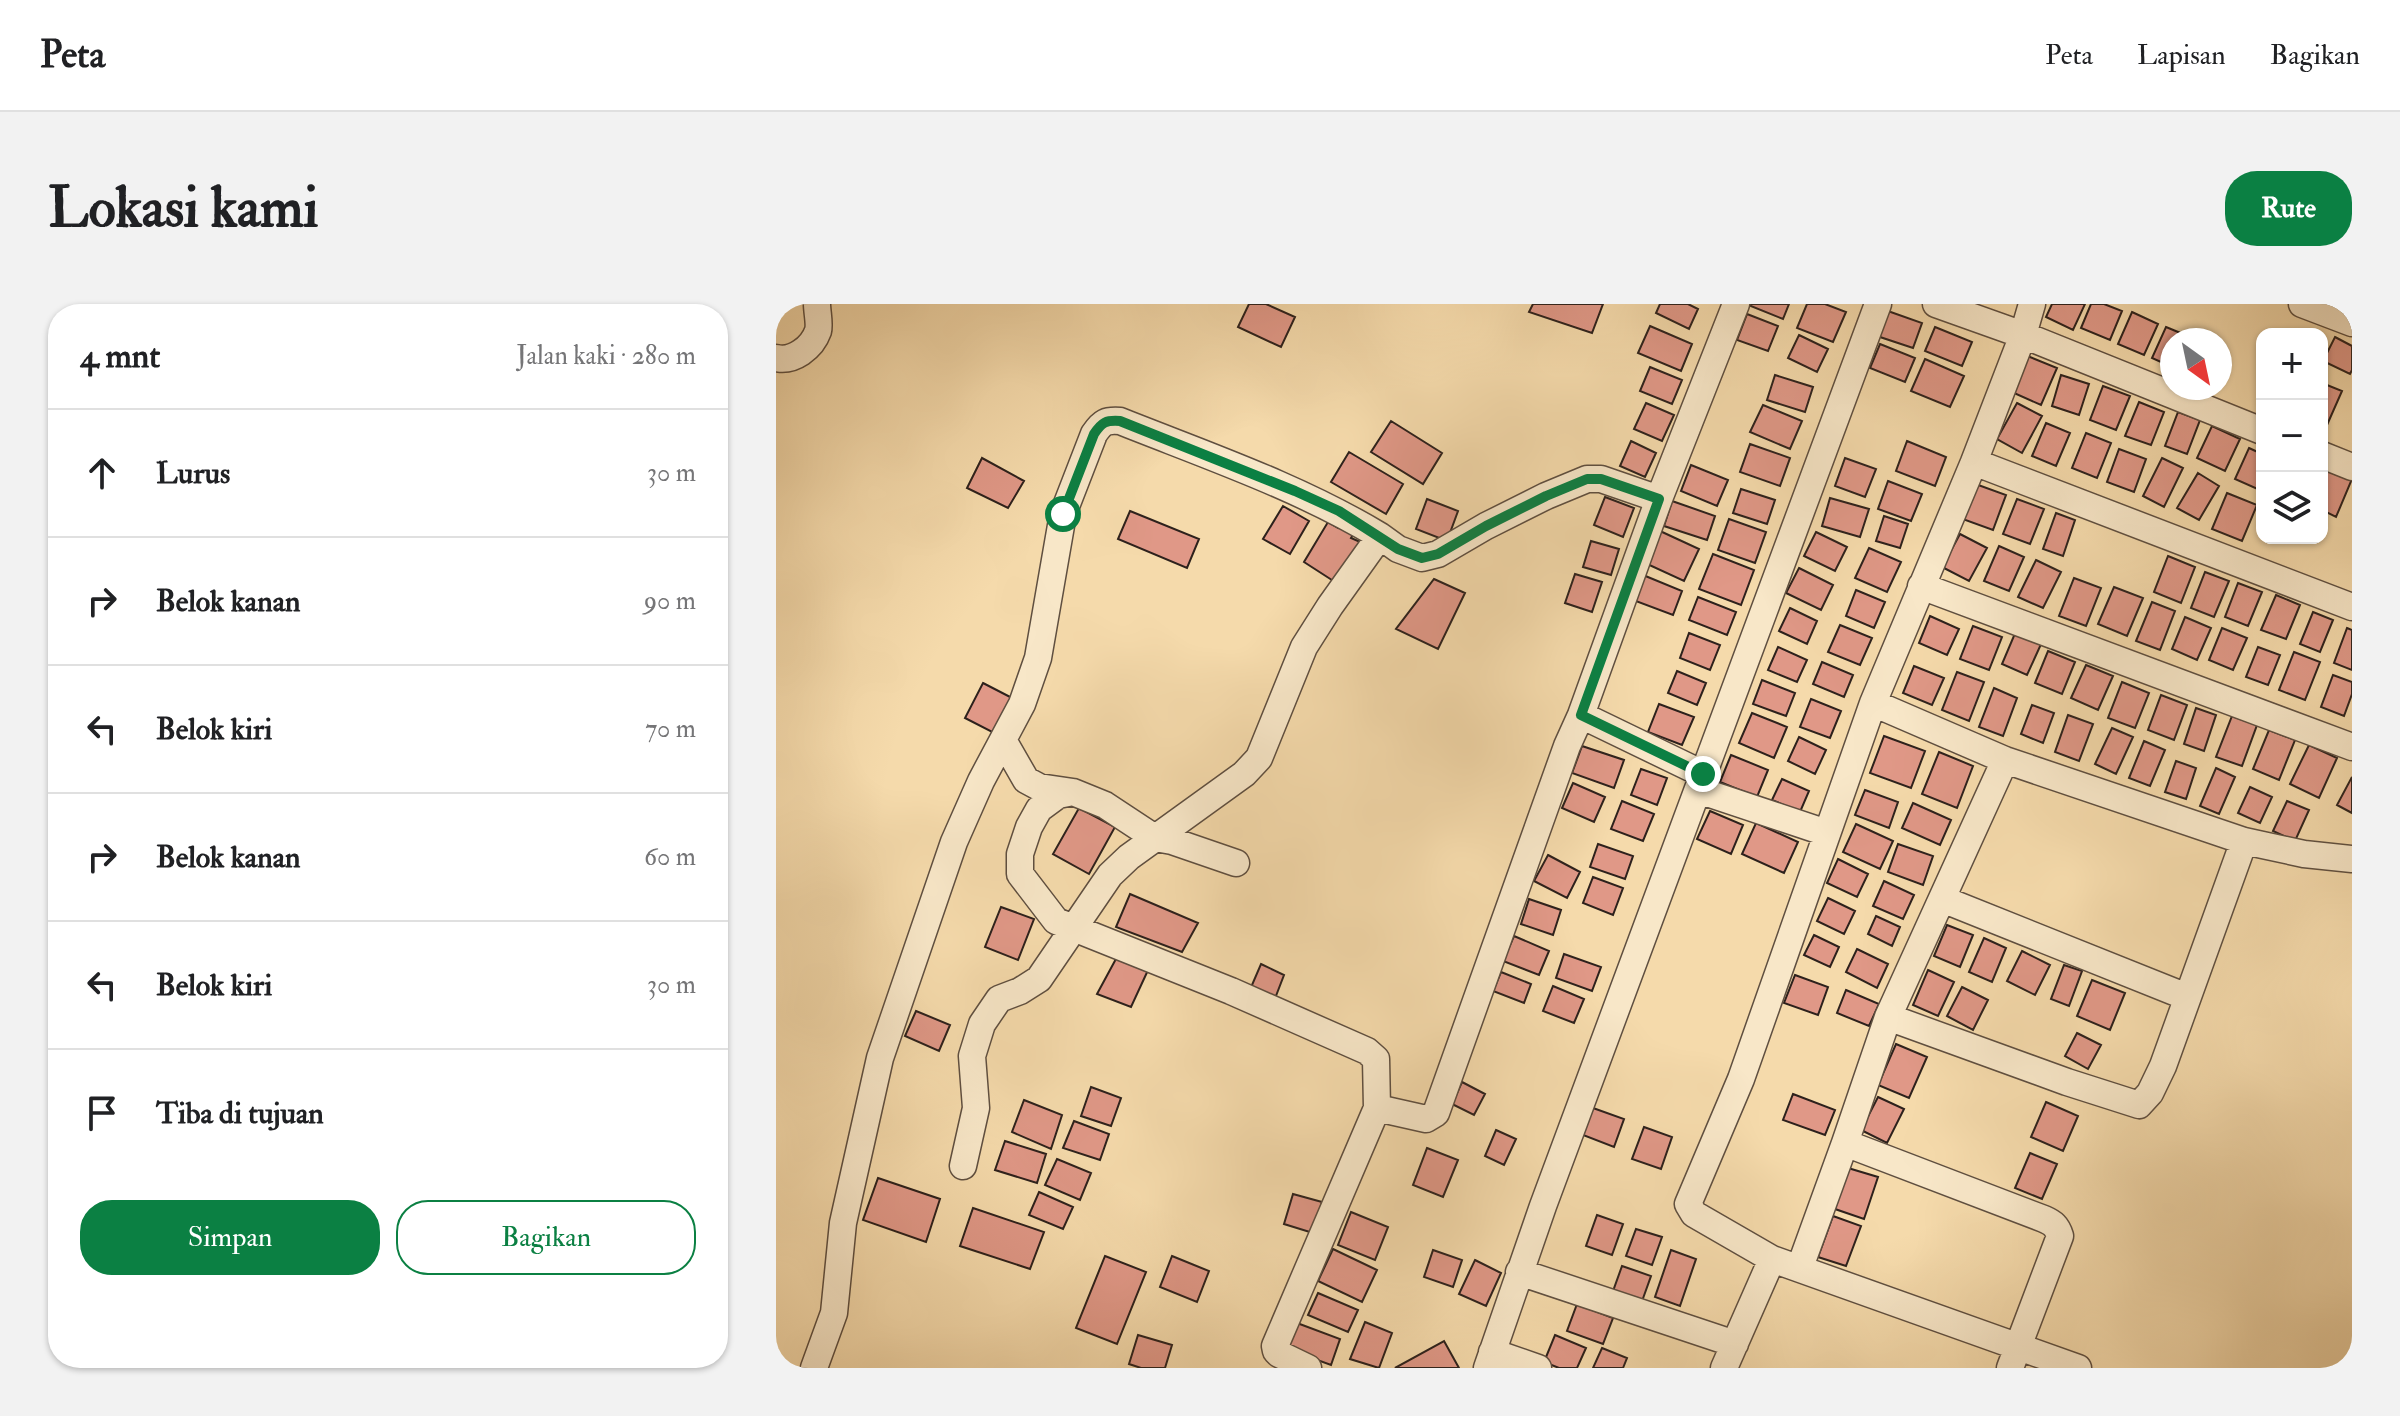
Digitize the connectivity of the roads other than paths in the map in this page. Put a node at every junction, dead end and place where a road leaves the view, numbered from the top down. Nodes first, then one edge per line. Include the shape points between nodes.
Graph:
1 (817, 304) edge
2 (1736, 304) edge
3 (1936, 304) edge
4 (2032, 304) edge
5 (2302, 304) edge
6 (1870, 306) edge
7 (2352, 323) edge
8 (2023, 335) junction
9 (776, 358) edge
10 (2256, 429) edge
11 (2328, 457) edge
12 (1974, 462) junction
13 (2352, 467) edge
14 (1659, 499) junction
15 (1380, 536) junction
16 (1921, 586) junction
17 (2352, 607) edge
18 (1873, 703) junction
19 (1581, 715) junction
20 (1003, 740) junction
21 (2352, 747) edge
22 (2005, 760) junction
23 (1700, 782) junction
24 (1073, 792) junction
25 (1827, 833) junction
26 (1155, 838) junction
27 (2244, 841) junction
28 (2352, 859) edge
29 (1236, 863) dead end
30 (1942, 899) junction
31 (1075, 928) junction
32 (2187, 997) junction
33 (1888, 1017) junction
34 (1377, 1108) junction
35 (1845, 1143) junction
36 (963, 1166) dead end
37 (1772, 1259) junction
38 (1800, 1267) junction
39 (1519, 1272) junction
40 (1730, 1356) edge
41 (2014, 1357) edge
42 (1489, 1360) edge
43 (814, 1368) edge
44 (1308, 1368) edge
45 (1538, 1368) edge
46 (2078, 1368) edge

1 - 9 street via 818,331 804,352
2 - 14 street
3 - 8 street
4 - 8 street
5 - 7 street
6 - 23 street
8 - 10 street
8 - 12 street
11 - 13 street
12 - 16 street
12 - 17 street
14 - 15 street via 1587,479 1438,554 1422,558
14 - 19 street
15 - 20 street via 1295,491 1108,420 1094,434 1063,514 1038,658
15 - 26 street via 1304,647 1259,758
16 - 18 street
16 - 21 street
18 - 22 street
18 - 25 street
19 - 23 street
19 - 34 street via 1436,1113 1426,1119
20 - 24 street via 1026,780
20 - 43 street via 954,842 880,1058 843,1223 834,1313
22 - 27 street
22 - 30 street
23 - 25 street
23 - 39 street
24 - 26 street via 1105,805
24 - 31 street via 1058,795 1039,809 1020,854 1020,874 1056,921
25 - 37 street via 1741,1079 1688,1200 1694,1214
26 - 29 street
26 - 31 street via 1110,875
27 - 28 street
27 - 32 street
30 - 32 street
30 - 33 street
31 - 34 street via 1372,1053
31 - 36 street via 1039,979 999,999 982,1024 972,1056 976,1108
32 - 33 street via 2163,1066 2139,1105
33 - 35 street
34 - 44 street via 1275,1346 1279,1354
35 - 38 street
35 - 41 street via 2053,1223 2060,1236
37 - 38 street
37 - 40 street
38 - 41 street
39 - 40 street
39 - 42 street
41 - 46 street
42 - 45 street

